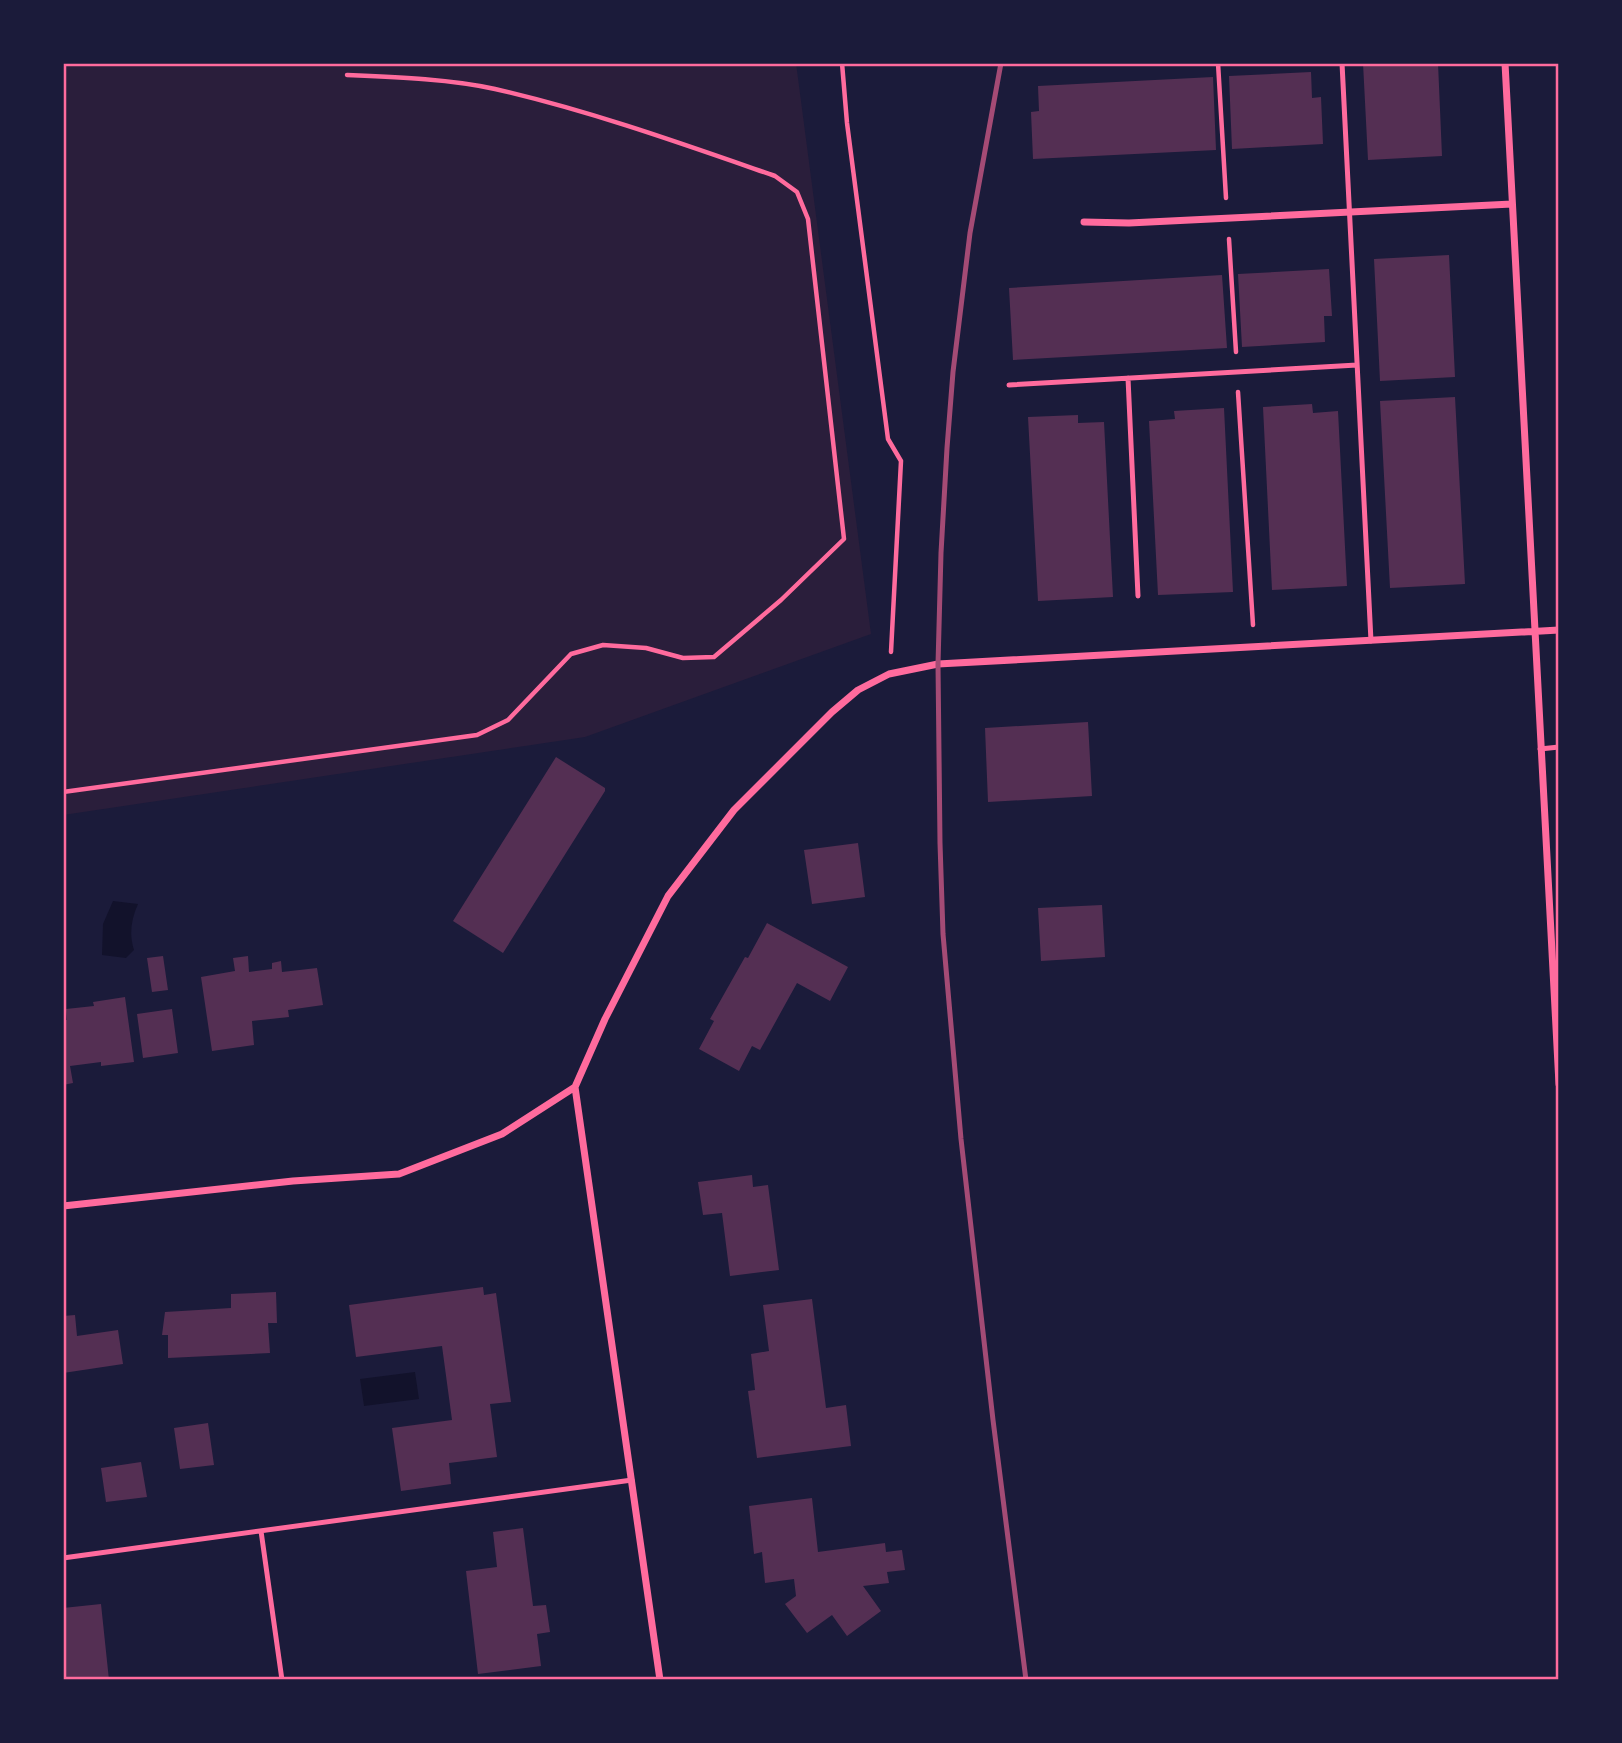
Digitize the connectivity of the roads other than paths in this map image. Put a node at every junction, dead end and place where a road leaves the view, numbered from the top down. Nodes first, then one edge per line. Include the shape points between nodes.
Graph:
1 (1342, 63) edge
2 (1505, 63) edge
3 (1512, 204) junction
4 (1350, 212) junction
5 (1084, 222) dead end
6 (1357, 365) junction
7 (1128, 379) junction
8 (1009, 385) dead end
9 (1138, 596) dead end
10 (1559, 630) edge
11 (1534, 631) junction
12 (1371, 640) junction
13 (1559, 747) edge
14 (1541, 749) junction
15 (1559, 1084) edge
16 (575, 1087) junction
17 (63, 1206) edge
18 (632, 1480) junction
19 (261, 1531) junction
20 (63, 1558) edge
21 (282, 1680) edge
22 (660, 1680) edge

1 - 4 lane
2 - 3 street
3 - 4 street
3 - 11 street
4 - 5 street
4 - 6 lane
6 - 7 lane
6 - 12 lane
7 - 8 lane
7 - 9 lane
10 - 11 street
11 - 12 street
11 - 14 street
12 - 16 street via 938,664 889,674 858,690 734,810 668,896
13 - 14 lane
14 - 15 street
16 - 17 street via 502,1134 399,1174
16 - 18 street
18 - 19 lane
18 - 22 street
19 - 20 lane
19 - 21 lane

